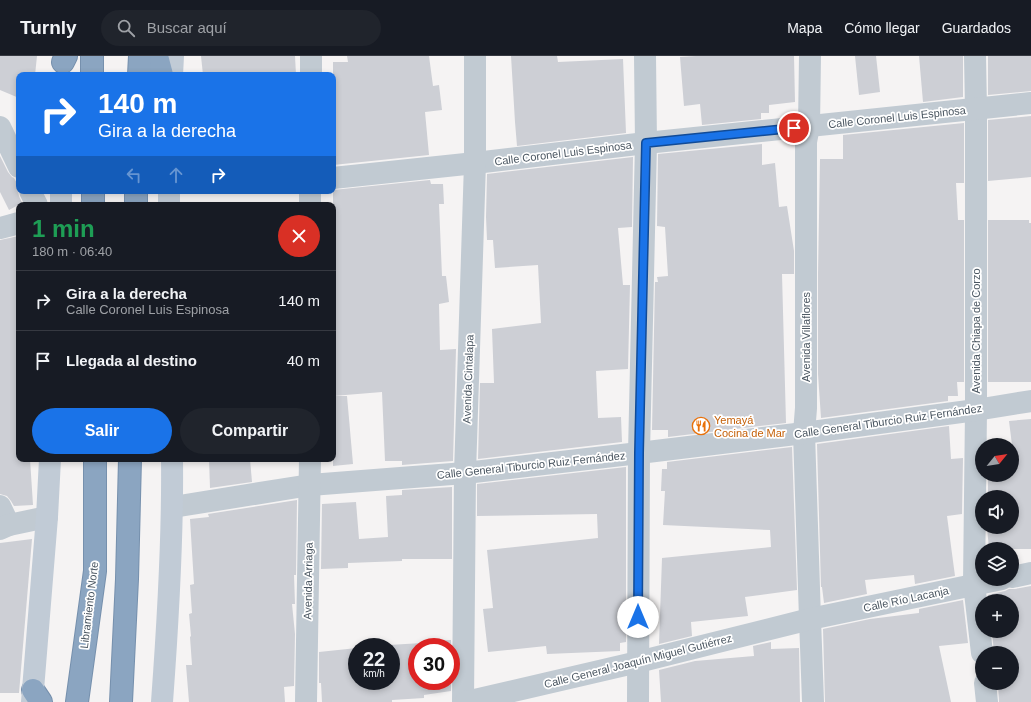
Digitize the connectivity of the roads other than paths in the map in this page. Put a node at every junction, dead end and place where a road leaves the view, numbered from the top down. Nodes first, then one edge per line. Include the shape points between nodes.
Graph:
1 (92, 56) edge
2 (140, 56) edge
3 (157, 56) edge
4 (173, 56) edge
5 (311, 56) edge
6 (475, 56) edge
7 (645, 56) edge
8 (810, 56) edge
9 (975, 56) edge
10 (92, 72) edge
11 (139, 72) edge
12 (161, 72) edge
13 (172, 72) edge
14 (311, 72) edge
15 (1031, 103) edge
16 (976, 109) junction
17 (809, 126) junction
18 (0, 127) edge
19 (646, 143) junction
20 (16, 161) edge
21 (475, 163) junction
22 (336, 178) edge
23 (16, 224) edge
24 (0, 228) edge
25 (1031, 401) edge
26 (976, 410) junction
27 (804, 433) junction
28 (639, 453) junction
29 (50, 462) edge
30 (95, 462) edge
31 (130, 462) edge
32 (172, 462) edge
33 (310, 462) edge
34 (465, 473) junction
35 (310, 485) junction
36 (173, 507) junction
37 (47, 517) junction
38 (3, 520) edge
39 (1031, 573) edge
40 (1019, 576) edge
41 (974, 584) junction
42 (810, 619) junction
43 (981, 646) edge
44 (638, 662) junction
45 (986, 690) edge
46 (35, 698) edge
47 (77, 702) edge
48 (120, 702) edge
49 (162, 702) edge
50 (306, 702) edge
51 (465, 702) edge
52 (638, 702) edge
53 (813, 702) edge
54 (988, 702) edge

1 - 10 highway
2 - 11 highway
3 - 12 highway
4 - 13 street
5 - 14 street
6 - 21 street, Avenida Cintalapa
7 - 19 street
8 - 17 street, Avenida Villaflores
9 - 16 street, Avenida Chiapa de Corzo
15 - 16 street, Calle Coronel Luis Espinosa
16 - 17 street, Calle Coronel Luis Espinosa
16 - 26 street, Avenida Chiapa de Corzo
17 - 19 street, Calle Coronel Luis Espinosa
17 - 27 street, Avenida Villaflores via 806,142
18 - 20 street
19 - 21 street, Calle Coronel Luis Espinosa
19 - 28 street
21 - 22 street, Calle Coronel Luis Espinosa
21 - 34 street, Avenida Cintalapa
23 - 24 street
25 - 26 street, Calle General Tiburcio Ruiz Fernández
26 - 27 street, Calle General Tiburcio Ruiz Fernández
26 - 41 street, Avenida Chiapa de Corzo
27 - 28 street, Calle General Tiburcio Ruiz Fernández
27 - 42 street, Avenida Villaflores
28 - 34 street, Calle General Tiburcio Ruiz Fernández
28 - 44 street
29 - 37 street
30 - 47 highway, Libramiento Norte via 95,570
31 - 48 highway
32 - 36 street
33 - 35 street, Avenida Arriaga
34 - 35 street, Calle General Tiburcio Ruiz Fernández
34 - 51 street, Avenida Cintalapa
35 - 36 street, Calle General Tiburcio Ruiz Fernández
35 - 50 street, Avenida Arriaga
36 - 49 street
37 - 38 street
37 - 46 street
39 - 40 street
41 - 42 street, Calle Río Lacanja
41 - 43 street, Avenida Chiapa de Corzo
42 - 44 street, Calle General Joaquín Miguel Gutiérrez
42 - 53 street, Avenida Villaflores
44 - 51 street, Calle General Joaquín Miguel Gutiérrez
44 - 52 street
45 - 54 street

